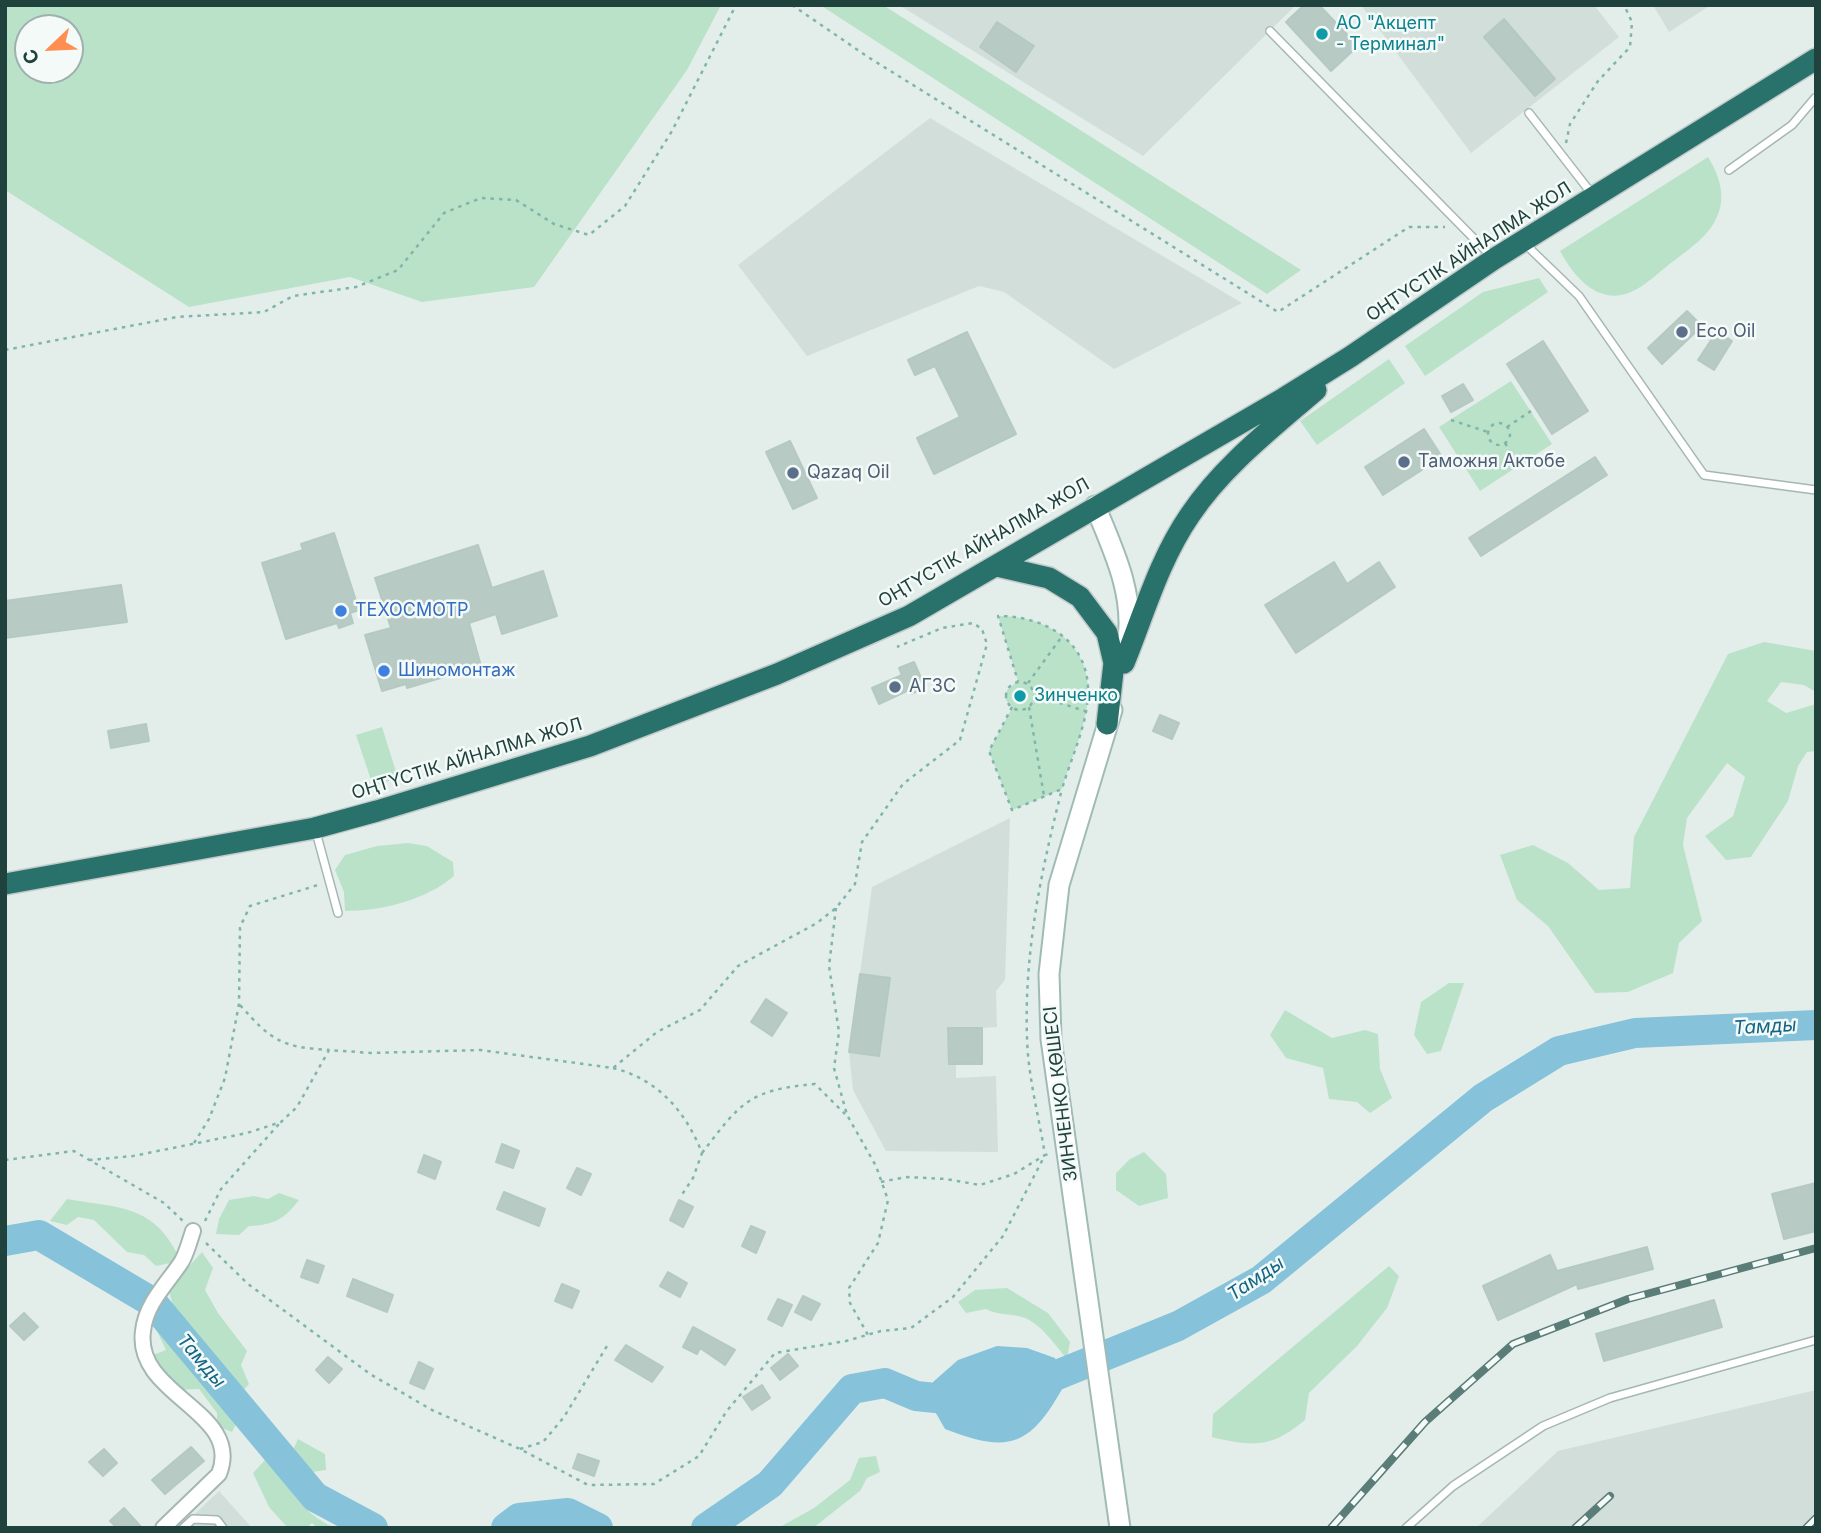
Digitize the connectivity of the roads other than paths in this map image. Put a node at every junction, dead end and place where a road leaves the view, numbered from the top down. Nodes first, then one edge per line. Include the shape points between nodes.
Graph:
1 (1270, 31) dead end
2 (1816, 59) edge
3 (1815, 98) edge
4 (1529, 113) dead end
5 (1729, 170) dead end
6 (1595, 198) junction
7 (1522, 242) junction
8 (1494, 259) junction
9 (1350, 357) junction
10 (1816, 490) edge
11 (1095, 506) junction
12 (997, 566) junction
13 (1124, 663) junction
14 (1107, 724) junction
15 (315, 828) junction
16 (5, 884) edge
17 (338, 913) dead end
18 (198, 1235) road end
19 (1816, 1340) edge
20 (163, 1528) edge
21 (183, 1528) edge
22 (223, 1528) edge
23 (1120, 1528) edge
24 (1406, 1528) edge

1 - 8 lane
2 - 6 highway, ОҢТҮСТІК АЙНАЛМА ЖОЛ
3 - 5 lane via 1792,125
4 - 6 lane
6 - 7 highway, ОҢТҮСТІК АЙНАЛМА ЖОЛ
7 - 8 highway, ОҢТҮСТІК АЙНАЛМА ЖОЛ
7 - 10 lane via 1579,296 1704,475
8 - 9 highway, ОҢТҮСТІК АЙНАЛМА ЖОЛ
9 - 11 highway, ОҢТҮСТІК АЙНАЛМА ЖОЛ
9 - 13 highway via 1230,465 1190,515 1161,570
11 - 12 highway, ОҢТҮСТІК АЙНАЛМА ЖОЛ
11 - 13 main road, ЗИНЧЕНКО КӨШЕСІ via 1123,574 1128,612
12 - 14 highway via 1049,578 1080,597 1107,633 1114,663
12 - 15 highway, ОҢТҮСТІК АЙНАЛМА ЖОЛ via 909,616 777,674 603,741
13 - 14 main road, ЗИНЧЕНКО КӨШЕСІ
14 - 23 main road, ЗИНЧЕНКО КӨШЕСІ via 1059,885 1049,974 1051,1039
15 - 16 highway, ОҢТҮСТІК АЙНАЛМА ЖОЛ
15 - 17 lane
18 - 20 street via 152,1302 143,1331 144,1353 162,1382 206,1419 218,1439 223,1463 219,1474
19 - 24 lane via 1610,1398 1543,1426 1453,1486
21 - 22 lane via 193,1519 217,1520

